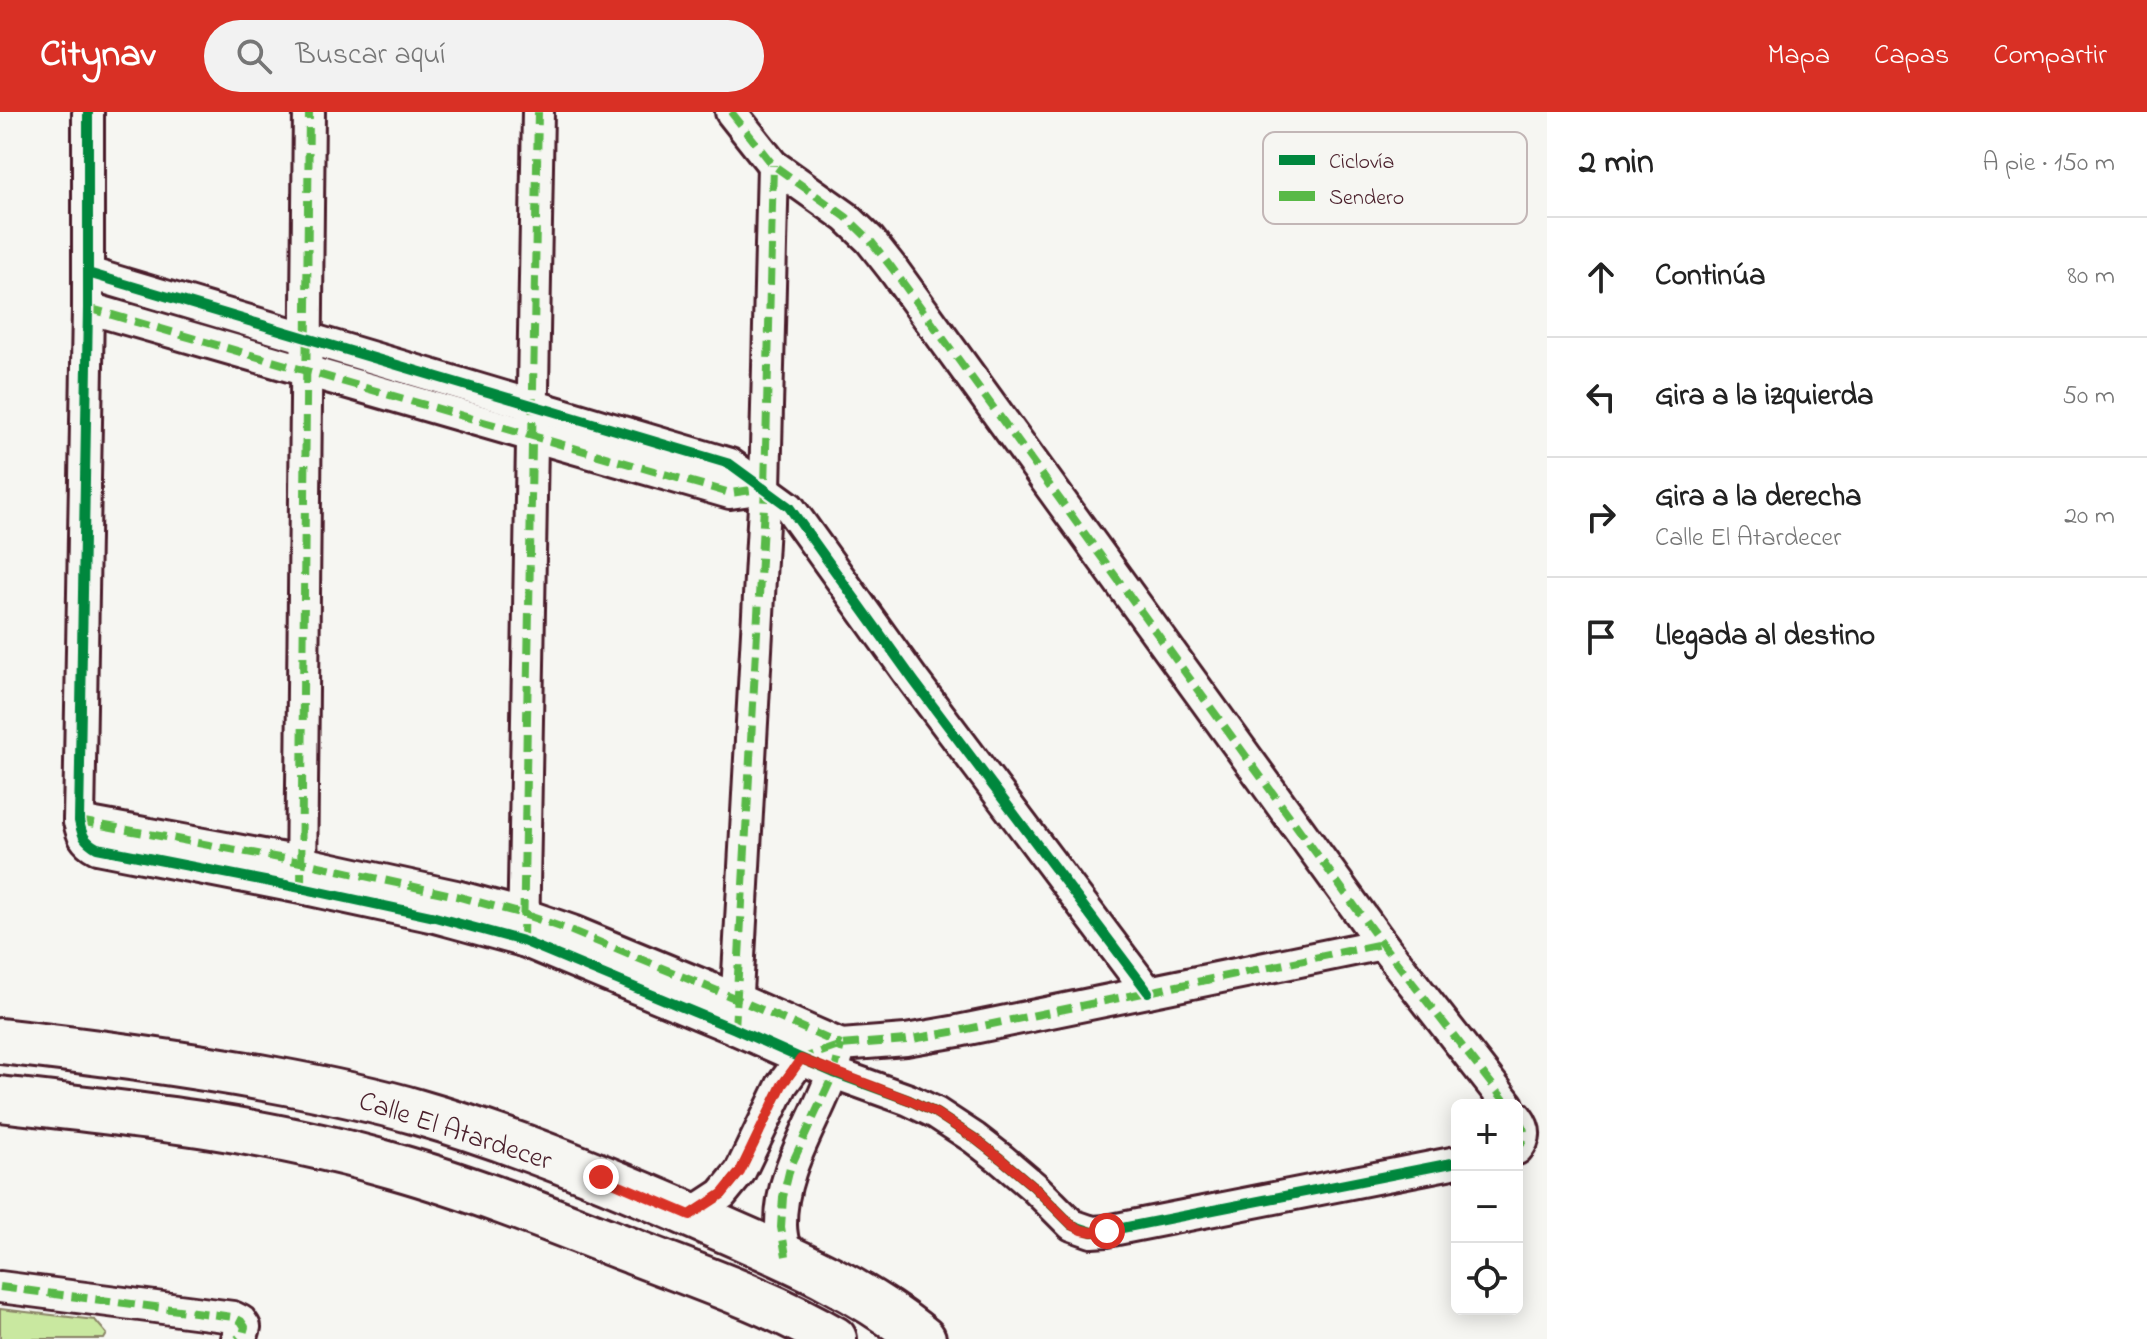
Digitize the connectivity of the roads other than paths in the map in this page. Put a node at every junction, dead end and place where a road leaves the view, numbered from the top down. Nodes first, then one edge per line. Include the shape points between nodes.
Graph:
1 (88, 112) edge
2 (309, 112) edge
3 (538, 112) edge
4 (731, 112) edge
5 (773, 165) junction
6 (88, 273) junction
7 (88, 308) junction
8 (306, 339) junction
9 (306, 372) junction
10 (532, 406) junction
11 (532, 437) junction
12 (765, 488) junction
13 (301, 875) junction
14 (523, 928) junction
15 (1382, 944) junction
16 (1148, 992) junction
17 (737, 999) junction
18 (735, 1029) junction
19 (0, 1041) edge
20 (801, 1059) junction
21 (837, 1059) junction
22 (0, 1099) edge
23 (1503, 1099) edge
24 (1451, 1163) edge
25 (690, 1215) junction
26 (786, 1256) junction
27 (0, 1287) edge
28 (762, 1303) junction
29 (237, 1339) edge
30 (834, 1339) edge
31 (923, 1339) edge

1 - 6 street
2 - 8 street
3 - 10 street
4 - 5 street
5 - 12 street
5 - 15 street via 846,217 892,268
6 - 7 street
6 - 8 street
7 - 9 street
7 - 13 street via 82,836 97,848
8 - 9 street
8 - 10 street
9 - 11 street
9 - 13 street
10 - 11 street
10 - 12 street via 730,464
11 - 12 street via 730,493
11 - 14 street
12 - 16 street via 789,507
12 - 17 street
13 - 14 street via 435,917
14 - 17 street via 572,931
14 - 18 street
15 - 16 street
15 - 23 street
16 - 21 street via 906,1040
17 - 18 street
17 - 21 street
18 - 20 street
19 - 25 street, Calle El Atardecer via 231,1072 416,1112 561,1162
20 - 21 street
20 - 25 street via 782,1085 740,1172 722,1194
21 - 24 street via 974,1138 1072,1225 1092,1232
21 - 26 street via 790,1168 781,1227
22 - 28 street, Calle El Atardecer via 209,1125 394,1166 567,1226
25 - 26 street, Calle El Atardecer
26 - 28 street
26 - 31 street, Calle El Atardecer via 874,1304
27 - 29 street via 233,1317 245,1327
28 - 30 street, Calle El Atardecer

